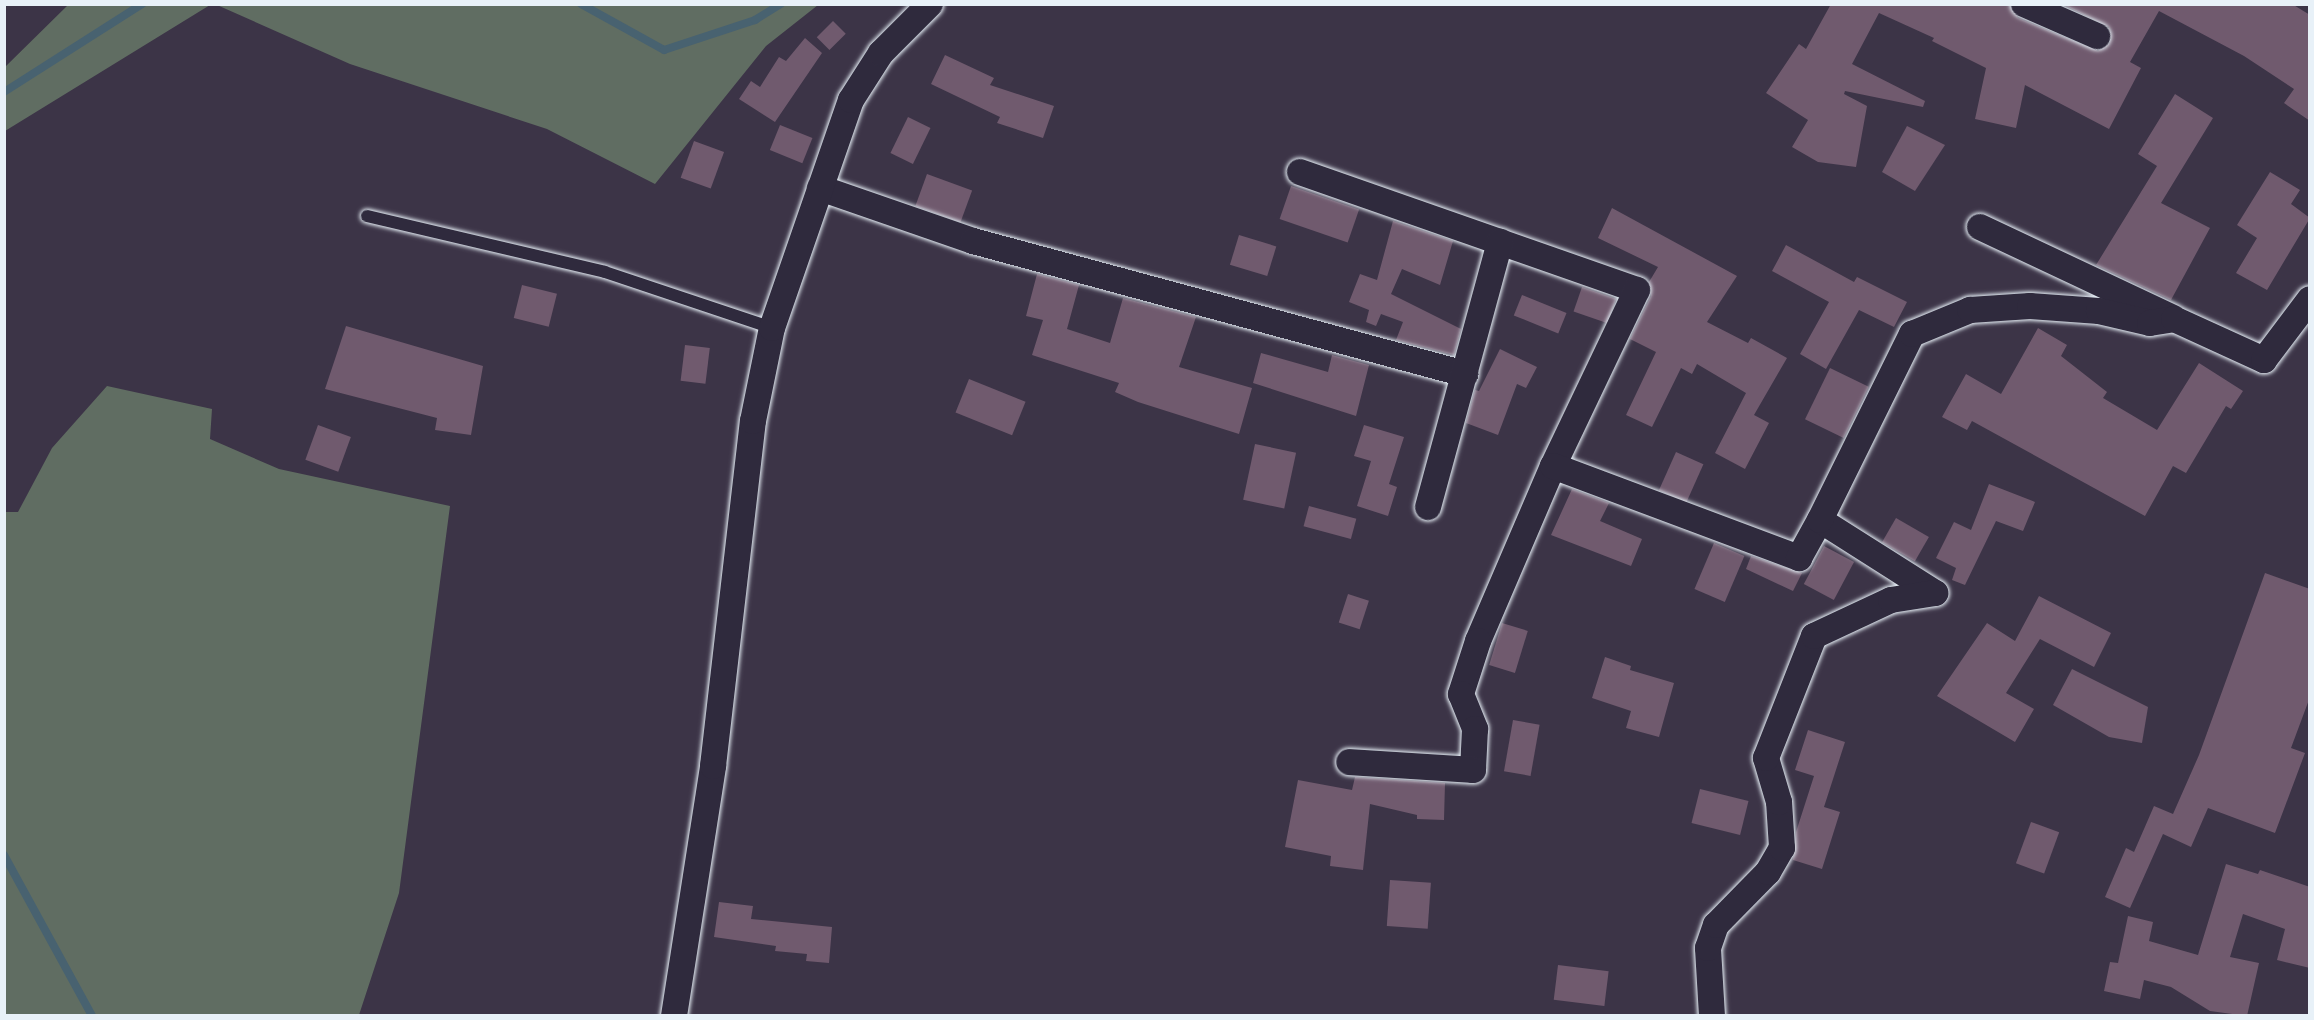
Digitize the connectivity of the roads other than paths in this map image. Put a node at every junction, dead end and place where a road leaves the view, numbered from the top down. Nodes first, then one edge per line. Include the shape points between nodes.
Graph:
1 (930, 4) edge
2 (2024, 4) edge
3 (2097, 36) dead end
4 (1300, 172) dead end
5 (820, 188) junction
6 (367, 216) dead end
7 (1980, 227) dead end
8 (1500, 242) junction
9 (2310, 299) edge
10 (2174, 319) junction
11 (772, 328) junction
12 (1465, 374) junction
13 (1552, 466) junction
14 (1428, 507) dead end
15 (1820, 520) junction
16 (1350, 762) dead end
17 (674, 1016) edge
18 (1712, 1016) edge

1 - 5 street via 881,53 851,100
2 - 3 street
4 - 8 street
5 - 11 street
5 - 12 street via 973,241
6 - 11 lane via 605,272
7 - 10 street
8 - 12 street
8 - 13 street via 1637,290
9 - 10 street via 2264,360
10 - 15 street via 2150,323 2099,311 2030,306 1970,310 1912,334
11 - 17 street via 753,421 713,766
12 - 14 street
13 - 15 street via 1798,558
13 - 16 street via 1478,641 1461,694 1475,729 1473,770
15 - 18 street via 1935,593 1891,600 1814,636 1766,758 1779,802 1782,848 1768,872 1716,925 1708,948

